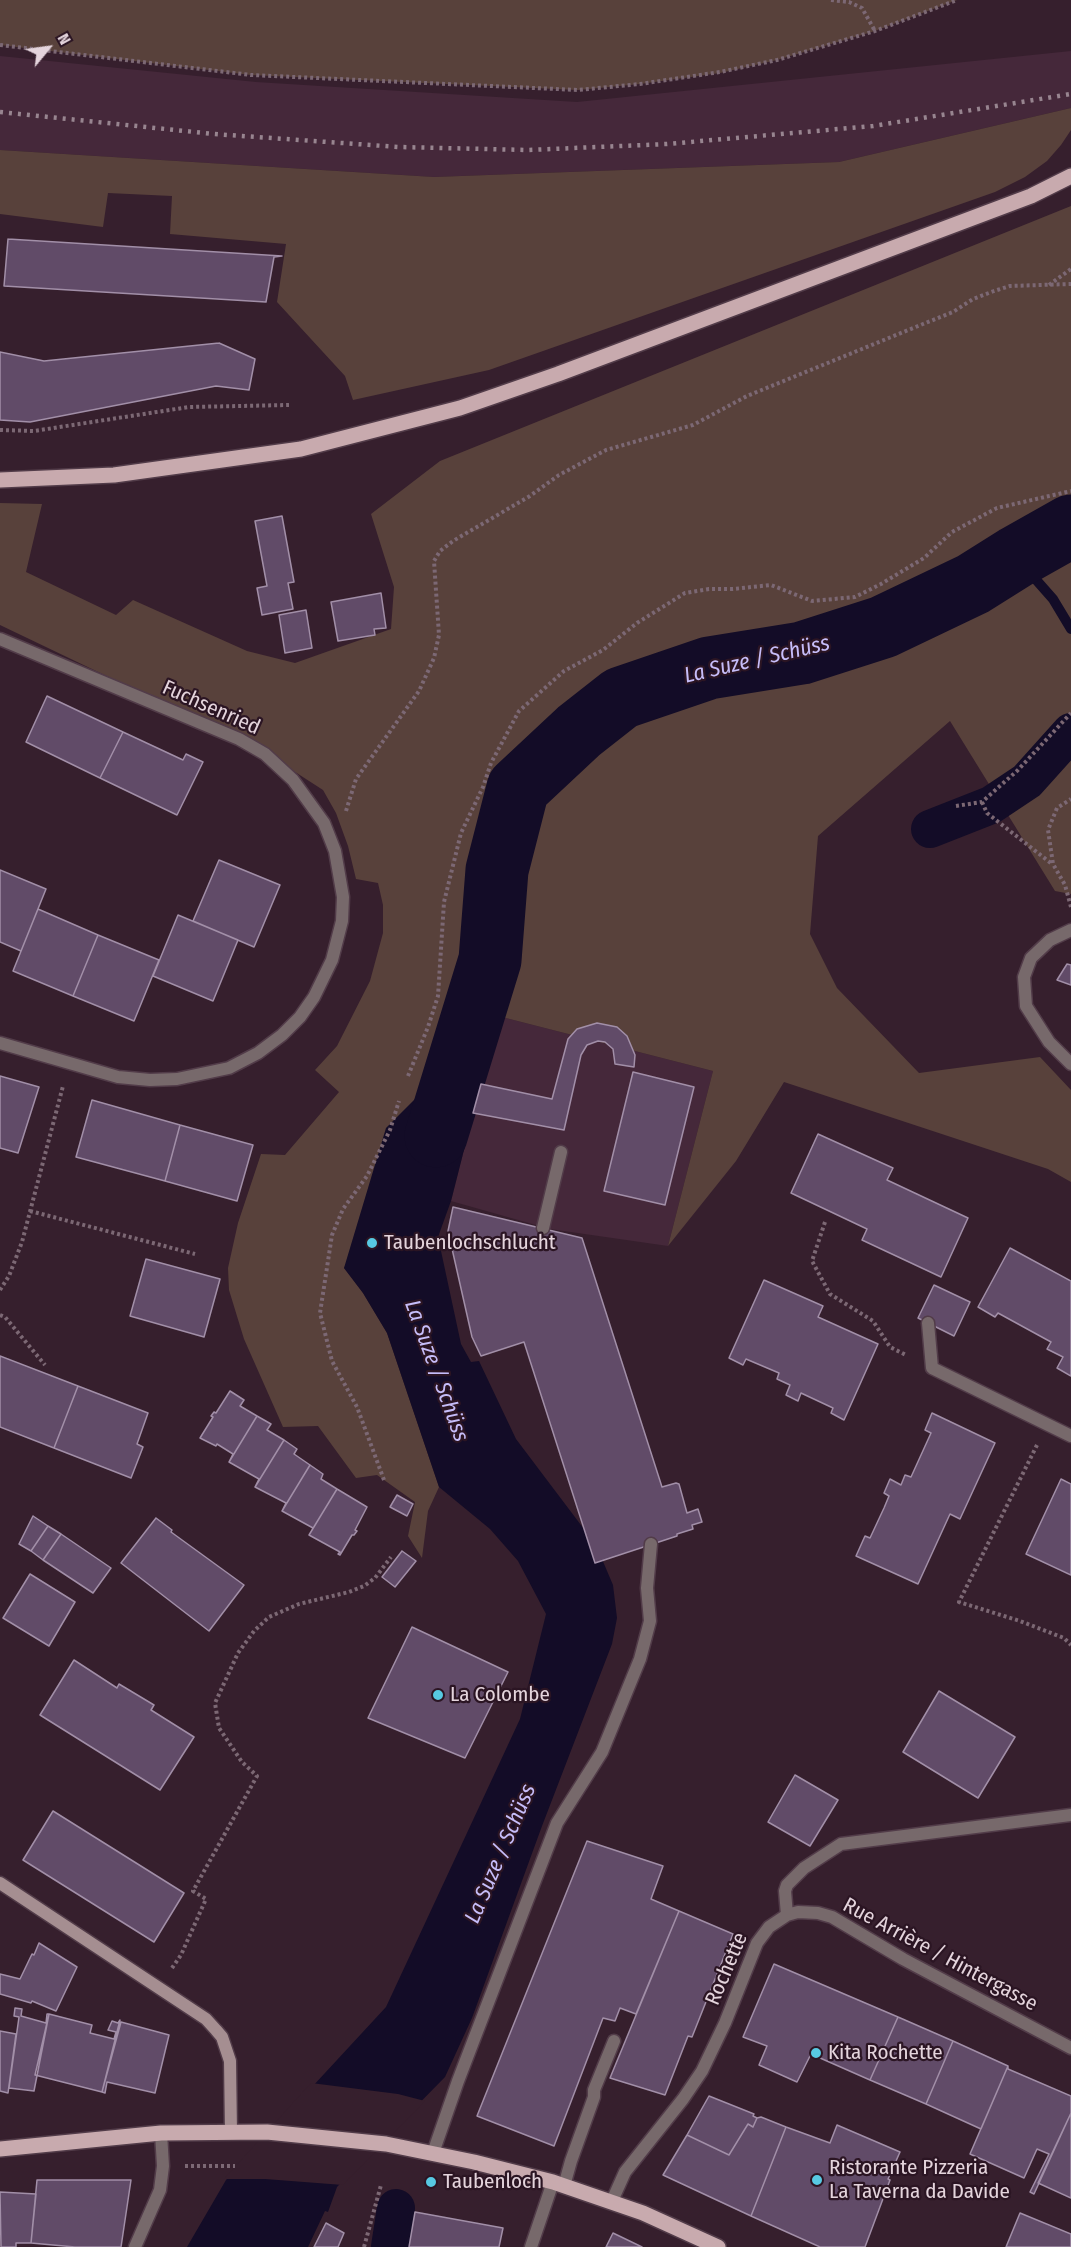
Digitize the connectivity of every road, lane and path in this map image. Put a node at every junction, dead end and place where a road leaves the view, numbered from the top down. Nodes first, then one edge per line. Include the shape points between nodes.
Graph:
1 (831, 0) edge
2 (957, 0) edge
3 (875, 31) junction
4 (0, 45) edge
5 (1071, 176) edge
6 (1071, 269) edge
7 (1071, 284) edge
8 (1049, 286) junction
9 (289, 405) dead end
10 (0, 430) edge
11 (0, 480) edge
12 (1071, 491) edge
13 (0, 639) edge
14 (1071, 713) edge
15 (1071, 799) edge
16 (982, 802) junction
17 (956, 806) dead end
18 (346, 809) dead end
19 (1053, 864) junction
20 (1071, 910) edge
21 (1071, 930) edge
22 (0, 1043) edge
23 (70, 1062) junction
24 (1071, 1064) edge
25 (408, 1076) dead end
26 (399, 1101) dead end
27 (561, 1152) dead end
28 (30, 1211) junction
29 (825, 1222) dead end
30 (543, 1227) dead end
31 (195, 1254) dead end
32 (0, 1290) edge
33 (0, 1315) edge
34 (928, 1323) dead end
35 (45, 1365) dead end
36 (932, 1368) junction
37 (1047, 1425) junction
38 (1071, 1436) edge
39 (384, 1480) dead end
40 (651, 1544) dead end
41 (391, 1557) dead end
42 (1071, 1645) edge
43 (1071, 1815) edge
44 (0, 1883) edge
45 (787, 1915) junction
46 (170, 1970) dead end
47 (614, 2041) dead end
48 (1071, 2048) edge
49 (161, 2133) junction
50 (231, 2133) junction
51 (0, 2149) edge
52 (433, 2153) junction
53 (163, 2166) junction
54 (236, 2166) dead end
55 (559, 2184) junction
56 (381, 2185) dead end
57 (612, 2201) junction
58 (135, 2247) edge
59 (364, 2247) edge
60 (531, 2247) edge
61 (718, 2247) edge

1 - 3 path via 862,8
2 - 3 path
3 - 4 path via 720,72 578,90 251,75
5 - 11 main road via 1031,196 460,408 301,449 114,475
6 - 8 path
7 - 8 path
8 - 18 path via 1010,286 973,299 952,312 747,396 693,425 606,450 453,541 434,561 439,635 434,658 419,691 356,779
9 - 10 path via 189,407 34,431
12 - 25 path via 998,508 952,532 924,558 855,597 812,602 771,585 685,593 603,650 564,671 519,711 461,833 444,902 438,996
13 - 23 street, Fuchsenried via 239,738 265,754 293,780 324,823 340,877 342,921 333,960 300,1017 258,1053 229,1068 177,1079 118,1077
14 - 16 path
15 - 19 path via 1057,808 1048,830
16 - 17 path
16 - 19 path via 987,813
19 - 20 path via 1065,885
21 - 24 street via 1050,940 1031,958 1024,977 1026,1006 1049,1042
22 - 23 street, Fuchsenried
23 - 28 path
26 - 39 path via 390,1130 332,1235 320,1313 332,1361 357,1407
27 - 30 street
28 - 31 path
28 - 32 path via 22,1242
29 - 36 path via 812,1262 830,1294 873,1321 890,1347
33 - 35 path
34 - 36 street
36 - 37 street
37 - 38 street
37 - 42 path via 959,1602 1020,1621 1064,1638
40 - 52 street via 647,1588 650,1621 640,1659 602,1752 557,1823
41 - 46 path via 364,1586 299,1604 269,1617 238,1653 215,1703 219,1728 242,1762 257,1776 193,1891 206,1899 181,1955
43 - 45 street via 841,1844 787,1884
44 - 50 street via 206,2019 222,2037 230,2061
45 - 48 street, Rue Arrière / Hintergasse via 798,1912 831,1917
45 - 57 street, Rochette via 769,1927 757,1943 702,2071 625,2172
47 - 55 street
49 - 50 main road
49 - 51 main road
49 - 53 street
50 - 52 main road via 267,2132 386,2144
52 - 55 main road
53 - 54 path
53 - 58 street via 160,2190
55 - 57 main road
55 - 60 street
56 - 59 path
57 - 61 main road

